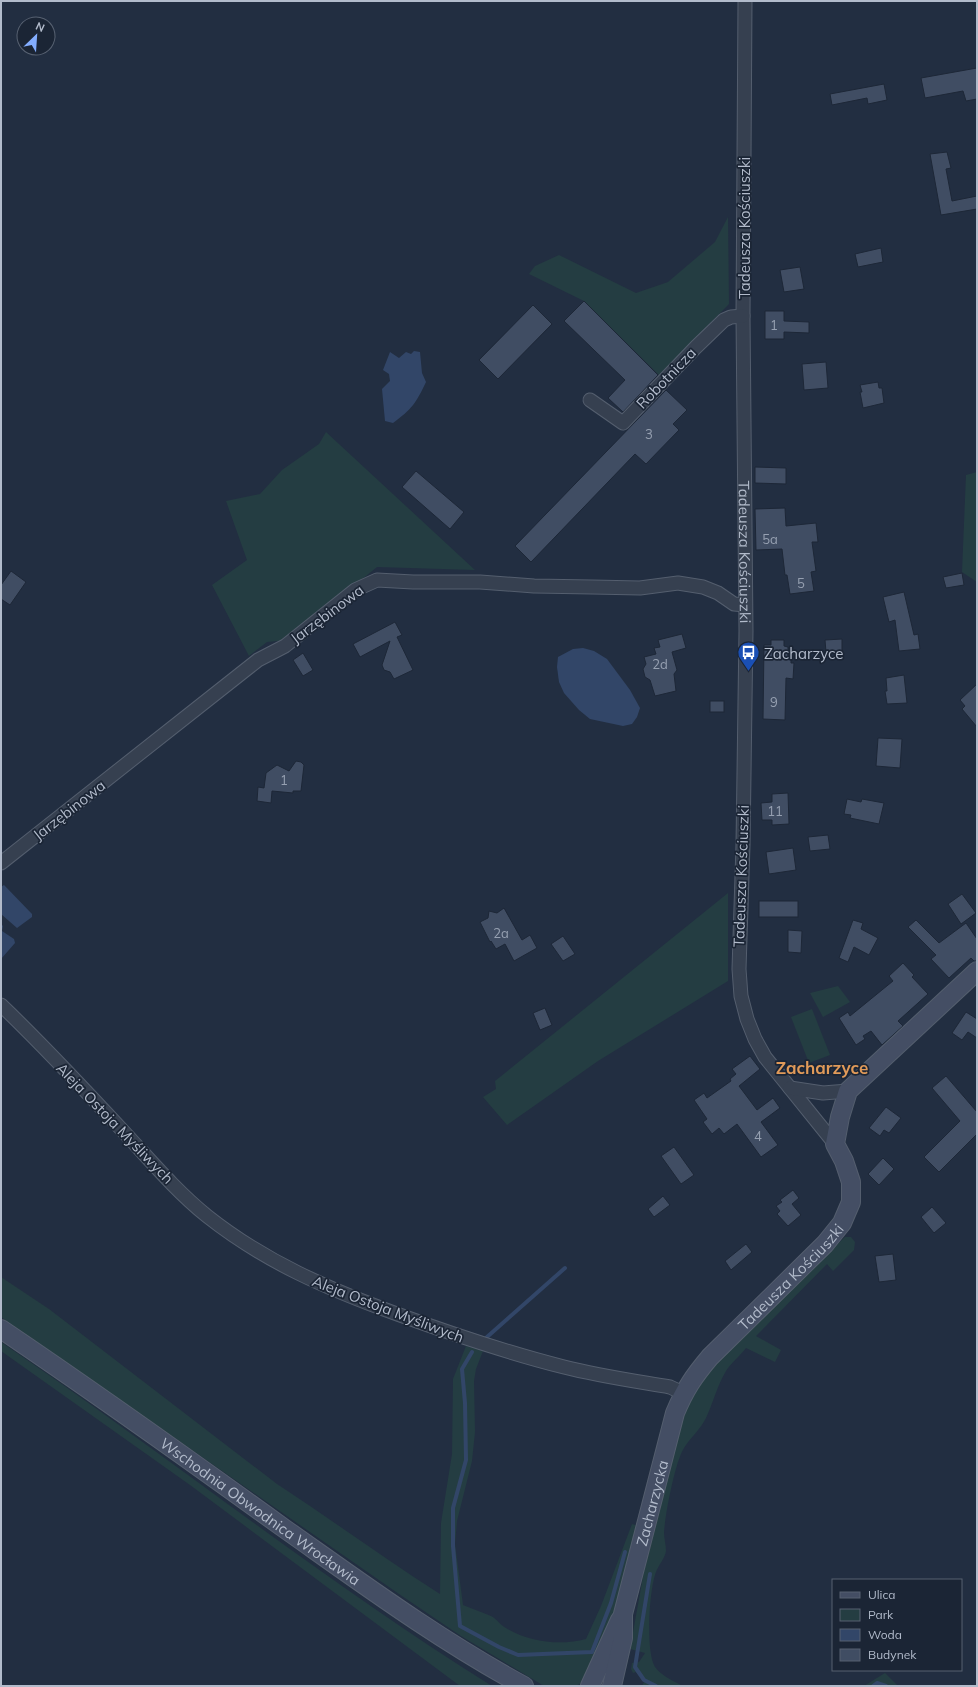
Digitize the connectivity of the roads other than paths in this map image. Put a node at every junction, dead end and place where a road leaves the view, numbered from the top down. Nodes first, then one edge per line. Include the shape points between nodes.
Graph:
1 (745, 1) edge
2 (743, 316) junction
3 (590, 400) dead end
4 (745, 605) junction
5 (1, 864) edge
6 (977, 970) edge
7 (1, 1005) edge
8 (790, 1088) junction
9 (848, 1091) junction
10 (835, 1144) junction
11 (1, 1329) edge
12 (683, 1393) junction
13 (623, 1614) junction
14 (589, 1684) edge
15 (614, 1684) edge
16 (524, 1686) edge

1 - 2 street, Tadeusza Kościuszki
2 - 3 street, Robotnicza via 724,320 623,423
2 - 4 street, Tadeusza Kościuszki
4 - 5 street, Jarzębinowa via 734,604 703,587 678,583 640,588 600,588 377,580 355,590 285,646 258,660
4 - 8 street, Tadeusza Kościuszki via 739,969 741,996 755,1039 765,1057
6 - 9 street
7 - 12 street, Aleja Ostoja Myśliwych via 164,1175 206,1215 257,1252 309,1280 346,1296 510,1353
8 - 9 street via 823,1093
8 - 10 street, Tadeusza Kościuszki
9 - 10 street
10 - 12 street, Tadeusza Kościuszki via 851,1182 851,1202 842,1224 825,1244 710,1357
11 - 16 street, Wschodnia Obwodnica Wrocławia via 402,1612 465,1653
12 - 13 street, Zacharzycka via 675,1413
13 - 14 street, Zacharzycka
13 - 15 street, Zacharzycka via 623,1638

